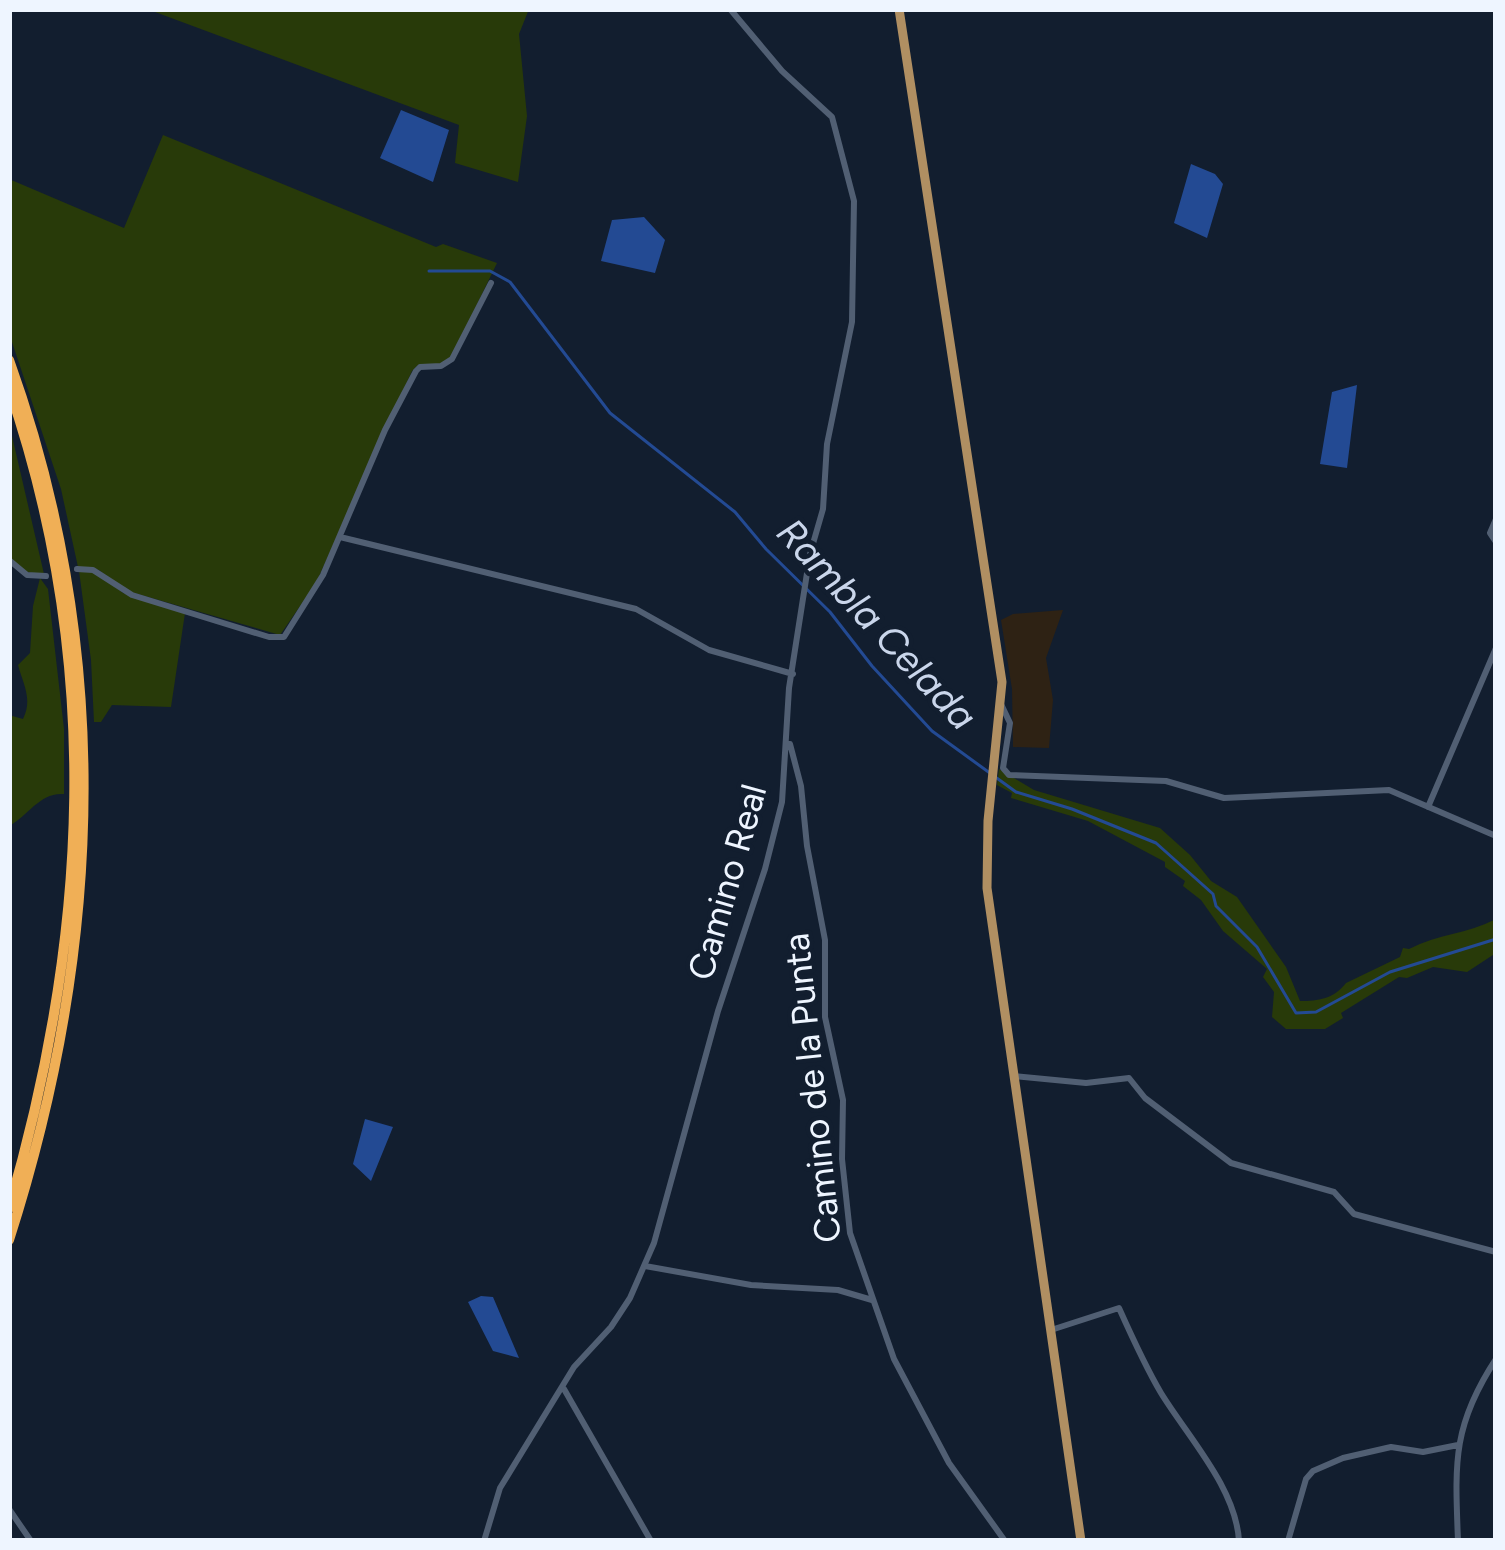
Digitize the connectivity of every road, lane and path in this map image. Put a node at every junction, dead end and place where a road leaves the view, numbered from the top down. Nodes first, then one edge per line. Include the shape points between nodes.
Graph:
1 (730, 9) edge
2 (898, 9) edge
3 (491, 284) dead end
4 (9, 360) edge
5 (9, 388) edge
6 (1496, 519) edge
7 (338, 537) junction
8 (1496, 542) edge
9 (9, 560) edge
10 (77, 569) dead end
11 (46, 576) dead end
12 (1496, 649) edge
13 (793, 674) junction
14 (1001, 704) junction
15 (788, 740) junction
16 (1428, 807) junction
17 (1496, 836) edge
18 (1013, 1076) junction
19 (9, 1208) edge
20 (9, 1240) edge
21 (1496, 1252) edge
22 (644, 1266) junction
23 (872, 1300) junction
24 (1051, 1330) junction
25 (1496, 1359) edge
26 (564, 1389) junction
27 (1458, 1445) junction
28 (9, 1509) edge
29 (31, 1541) edge
30 (484, 1541) edge
31 (651, 1541) edge
32 (1005, 1541) edge
33 (1081, 1541) edge
34 (1239, 1541) edge
35 (1288, 1541) edge
36 (1458, 1541) edge

1 - 13 street, Camino Real via 832,117 853,194 854,296
2 - 14 main road
3 - 7 street via 450,362 416,371
4 - 20 highway via 67,575 86,773 68,1003
5 - 19 highway via 58,578 76,779 62,976
6 - 8 street
7 - 10 street via 308,603 280,638 132,595
7 - 13 street via 636,609 709,650
9 - 11 street
12 - 16 street
13 - 15 street, Camino Real
14 - 16 street via 1010,723 1003,768 1009,775 1166,781 1224,798 1389,790
14 - 18 main road via 987,888
15 - 22 street, Camino Real via 775,833
15 - 23 street, Camino de la Punta via 825,940 825,1017 843,1100 850,1234
16 - 17 street
18 - 21 street via 1129,1078 1231,1163 1334,1192 1354,1214
18 - 24 main road
22 - 23 street
22 - 26 street, Camino Real
23 - 32 street, Camino de la Punta via 939,1446
24 - 33 main road
24 - 34 street via 1119,1308 1158,1389 1205,1454 1238,1521
25 - 27 street via 1469,1401
26 - 30 street, Camino Real via 500,1488
26 - 31 street
27 - 35 street via 1390,1447 1313,1471
27 - 36 street
28 - 29 street

